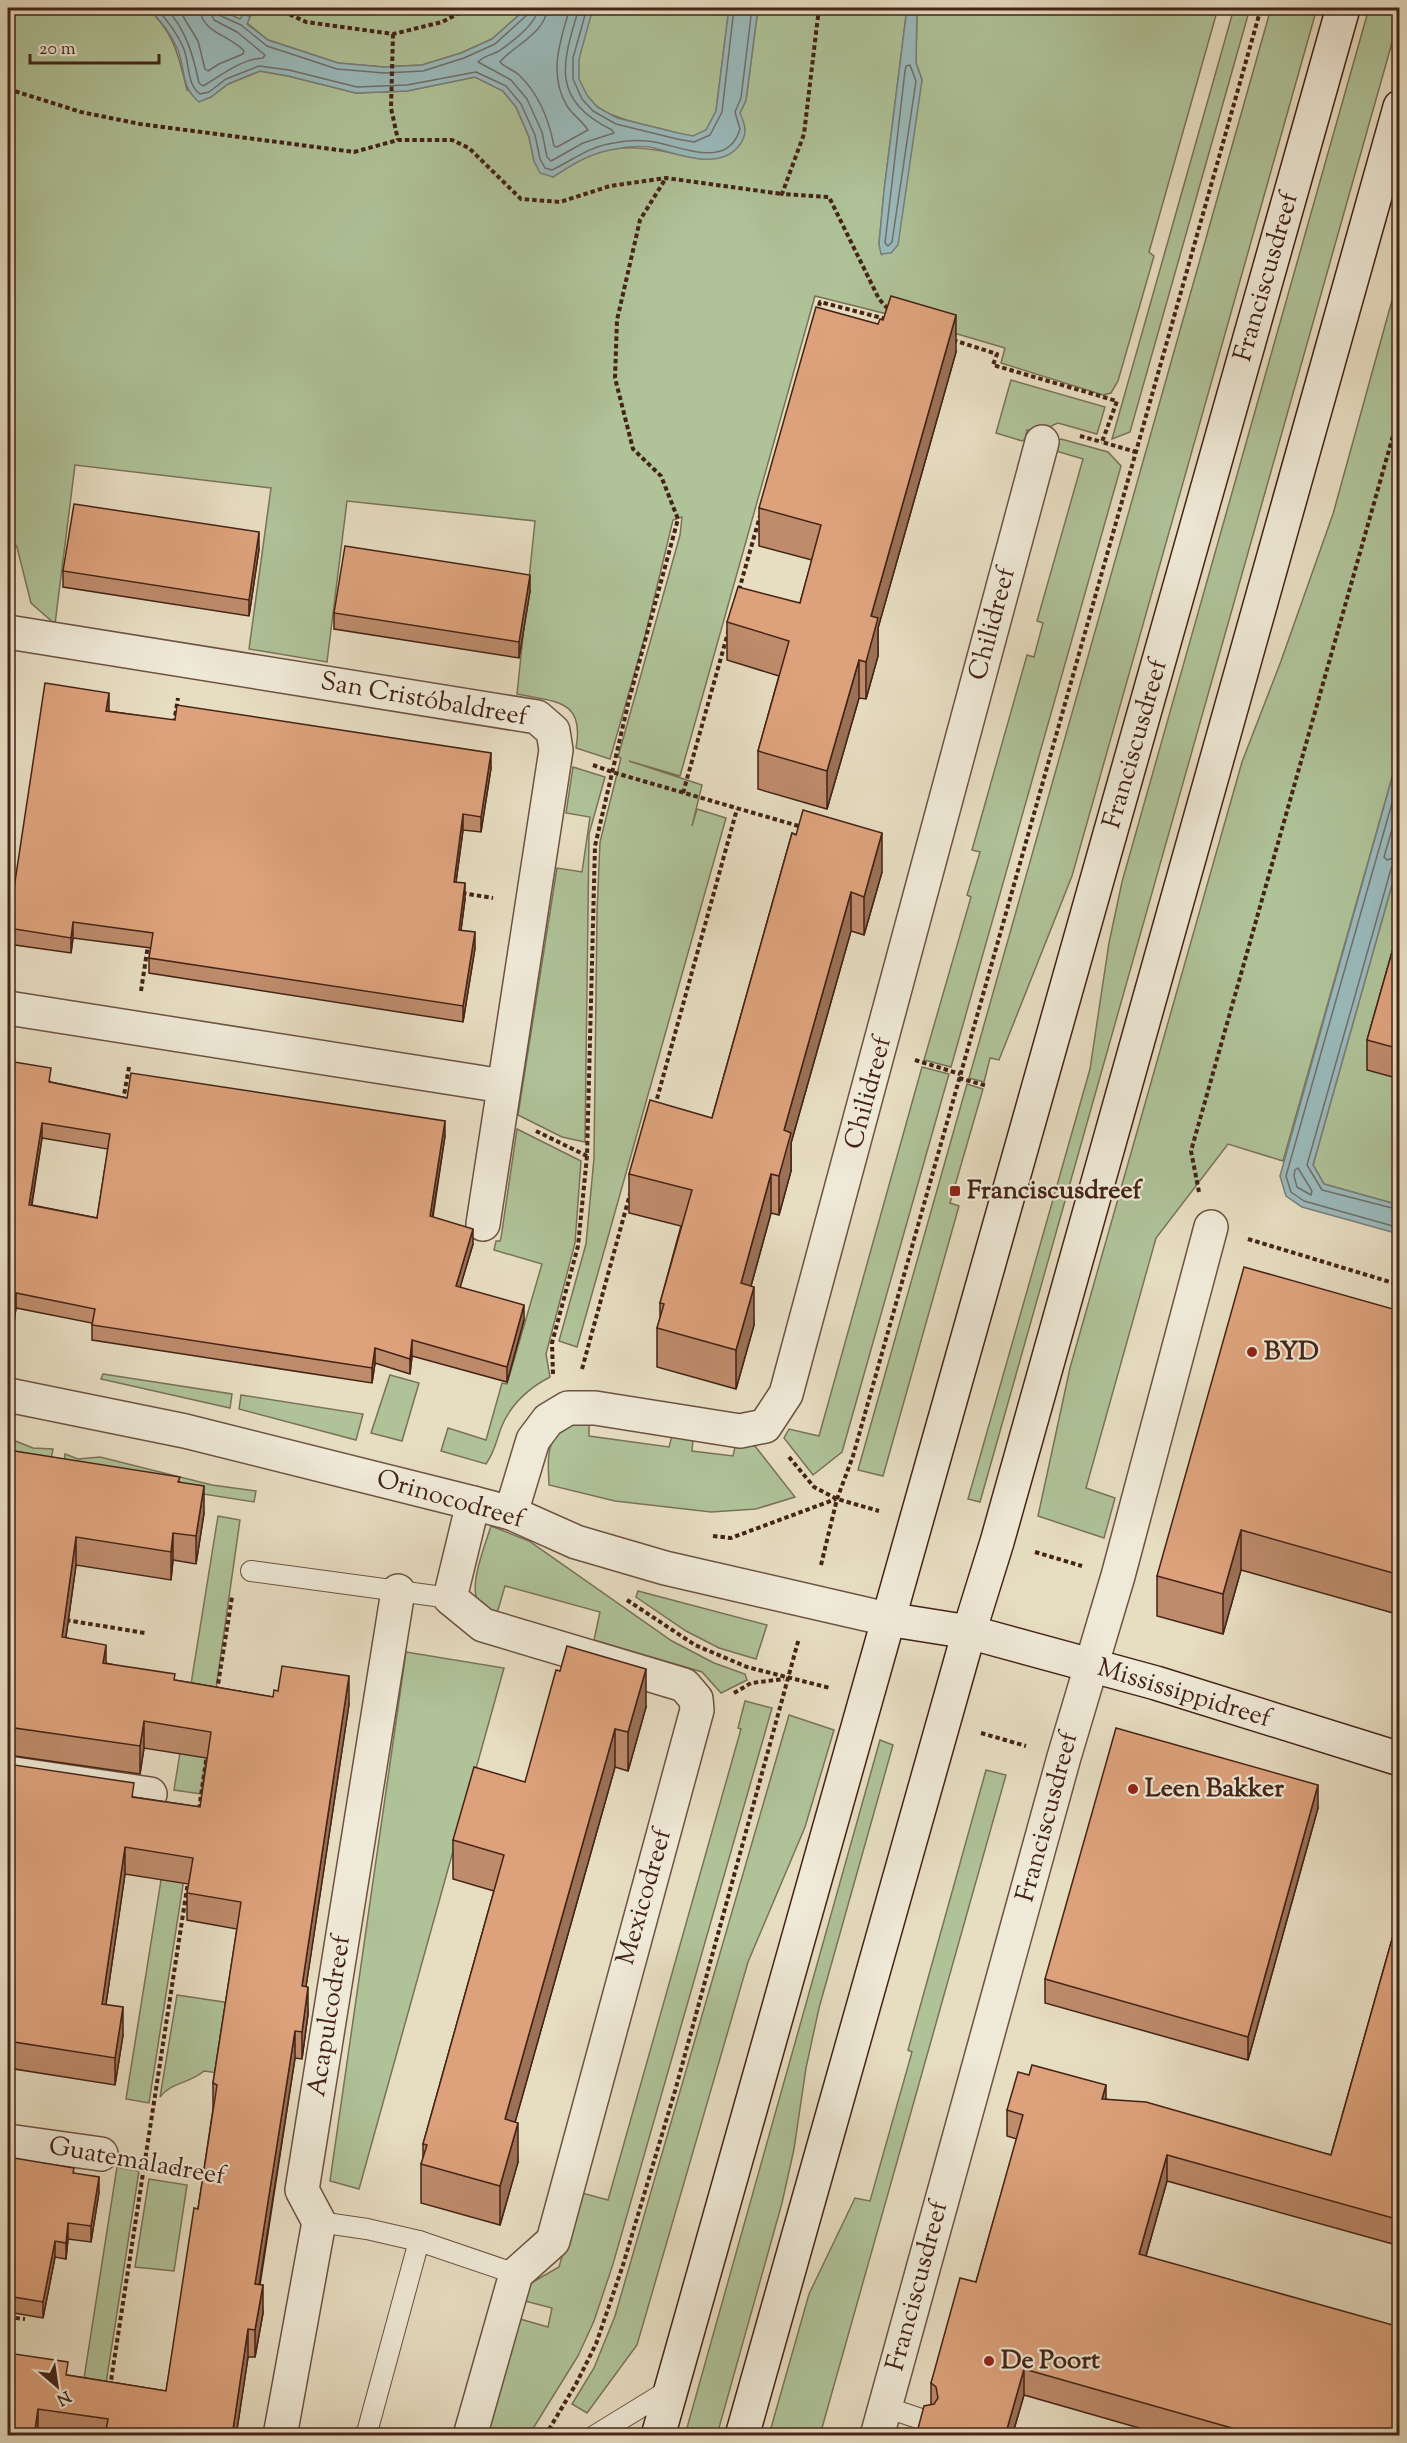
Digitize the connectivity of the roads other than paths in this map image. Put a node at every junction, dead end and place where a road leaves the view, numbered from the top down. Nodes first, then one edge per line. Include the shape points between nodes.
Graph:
1 (1343, 8) edge
2 (1400, 107) edge
3 (1042, 442) dead end
4 (8, 632) edge
5 (8, 1008) edge
6 (502, 1099) junction
7 (483, 1224) dead end
8 (1211, 1227) road end
9 (8, 1395) edge
10 (473, 1503) junction
11 (511, 1513) junction
12 (251, 1571) road end
13 (398, 1591) junction
14 (450, 1598) junction
15 (887, 1619) junction
16 (969, 1632) junction
17 (1090, 1666) junction
18 (1400, 1759) edge
19 (8, 1773) edge
20 (150, 1794) dead end
21 (8, 2141) edge
22 (101, 2154) road end
23 (319, 2222) junction
24 (419, 2241) junction
25 (516, 2274) junction
26 (672, 2388) junction
27 (881, 2421) edge
28 (927, 2421) edge
29 (280, 2436) edge
30 (366, 2436) edge
31 (470, 2436) edge
32 (594, 2436) edge
33 (658, 2436) edge
34 (742, 2436) edge

1 - 15 street, Franciscusdreef
2 - 16 street
3 - 11 street, Chilidreef via 786,1394 765,1426 740,1431 595,1408 562,1397 533,1440
4 - 6 street, San Cristóbaldreef via 537,717 553,731 556,750
5 - 6 street
6 - 7 street, San Cristóbaldreef
8 - 17 street, Franciscusdreef
9 - 10 street, Orinocodreef via 185,1431
10 - 11 street, Orinocodreef
10 - 14 street
11 - 15 street, Orinocodreef via 576,1542 665,1568
12 - 13 lane
13 - 14 lane
13 - 23 street, Acapulcodreef via 302,2190
14 - 25 street, Mexicodreef via 483,1625 684,1684 696,1699 697,1710 553,2241
15 - 16 street
15 - 26 street, Franciscusdreef
16 - 17 street, Mississippidreef
16 - 34 street
17 - 18 street, Mississippidreef
17 - 27 street, Franciscusdreef
19 - 20 street
21 - 22 street, Guatemaladreef
23 - 24 lane
23 - 29 street
24 - 25 lane
24 - 30 lane
25 - 31 street
26 - 32 lane
26 - 33 street, Franciscusdreef
27 - 28 lane, Franciscusdreef

